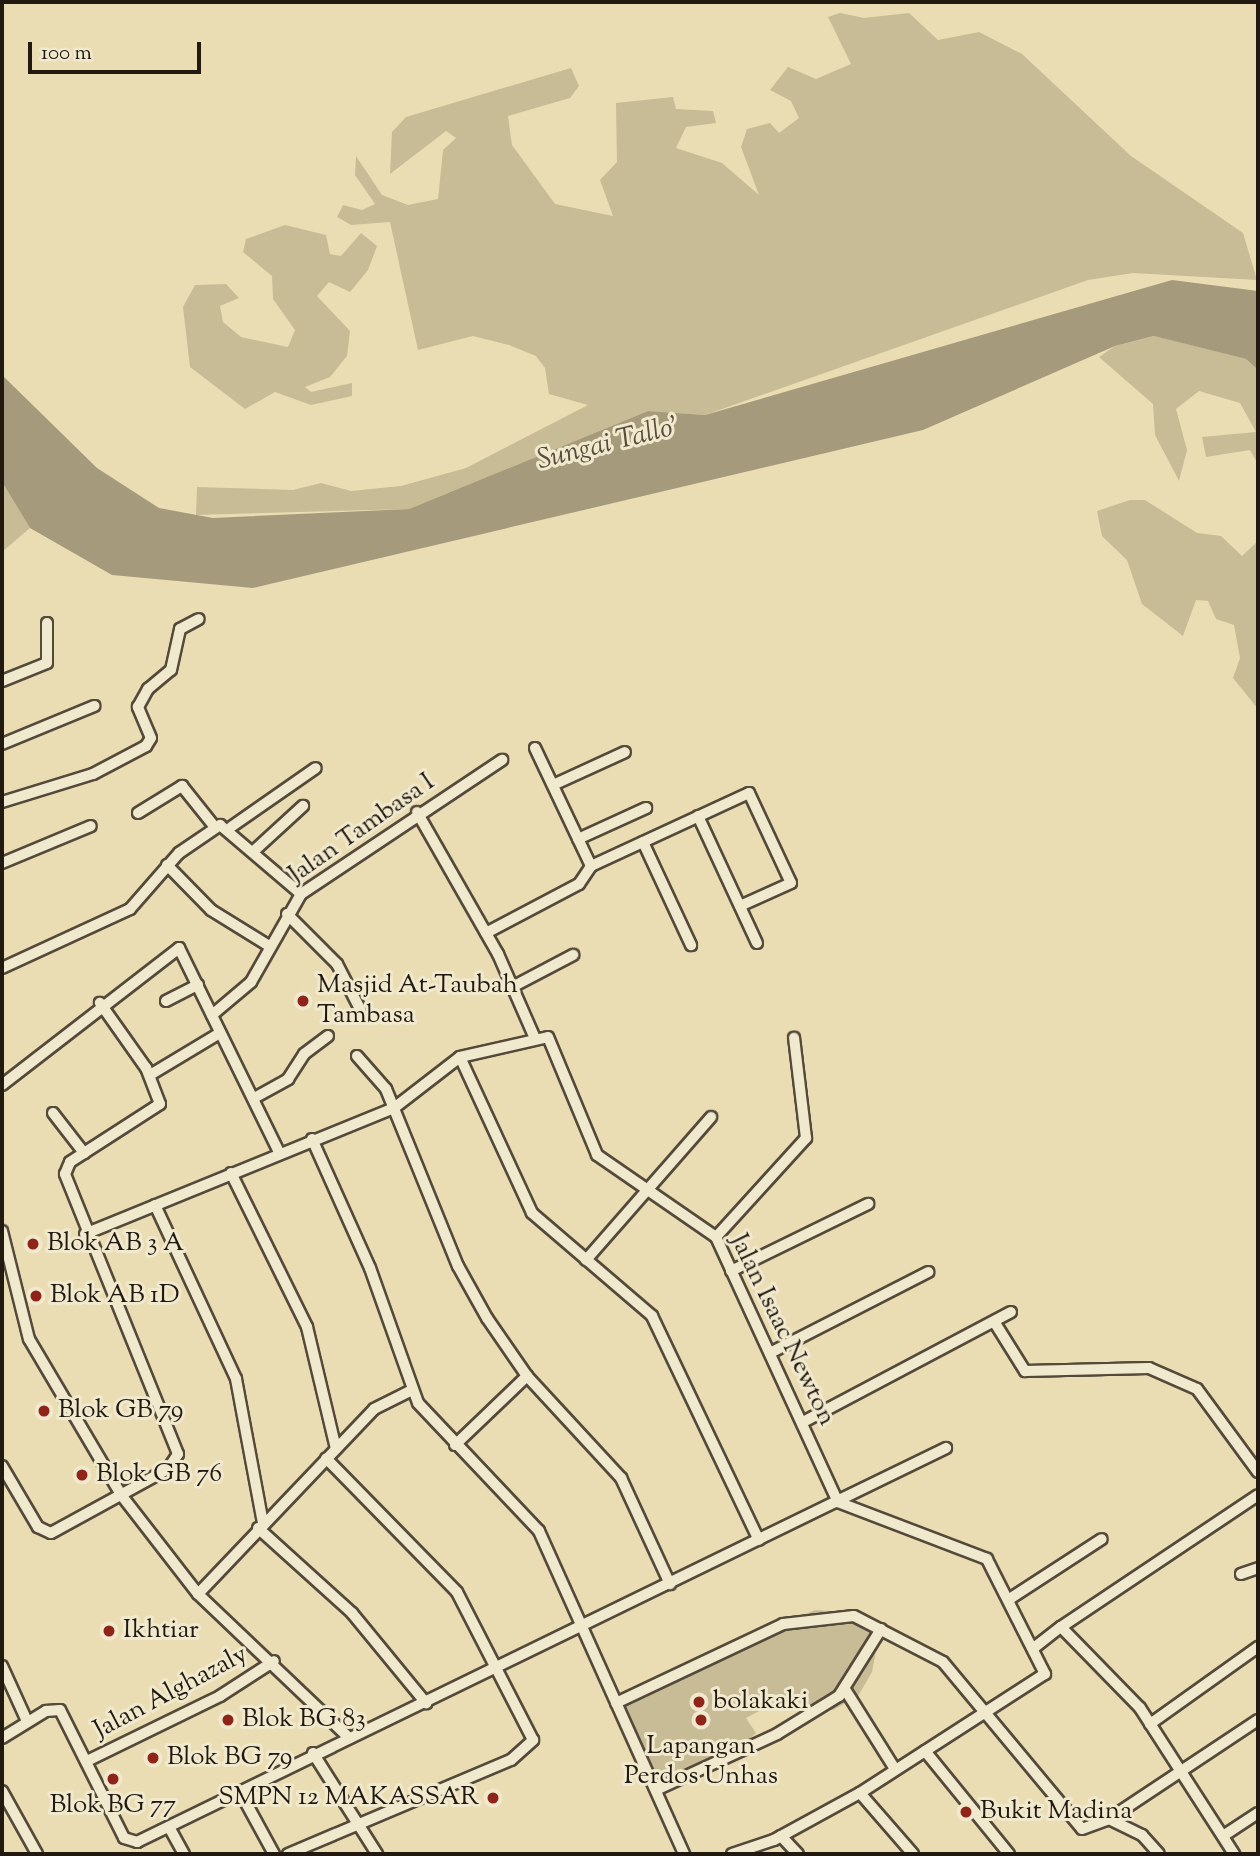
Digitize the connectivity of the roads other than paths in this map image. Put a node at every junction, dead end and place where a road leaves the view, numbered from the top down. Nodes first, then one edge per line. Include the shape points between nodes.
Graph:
1 (199, 619) dead end
2 (47, 623) dead end
3 (2, 681) edge
4 (94, 706) dead end
5 (2, 744) edge
6 (536, 748) dead end
7 (625, 752) dead end
8 (502, 760) dead end
9 (316, 768) dead end
10 (553, 785) junction
11 (2, 802) edge
12 (303, 806) dead end
13 (646, 808) dead end
14 (417, 812) junction
15 (138, 813) dead end
16 (698, 816) junction
17 (92, 826) dead end
18 (214, 826) junction
19 (230, 827) junction
20 (578, 839) junction
21 (643, 842) junction
22 (256, 849) junction
23 (2, 863) edge
24 (167, 865) junction
25 (591, 866) junction
26 (301, 894) junction
27 (740, 906) junction
28 (287, 914) junction
29 (486, 933) junction
30 (757, 943) dead end
31 (691, 945) dead end
32 (269, 946) junction
33 (573, 955) dead end
34 (2, 968) edge
35 (198, 985) junction
36 (514, 986) junction
37 (166, 1001) dead end
38 (100, 1003) junction
39 (360, 1009) dead end
40 (212, 1015) junction
41 (220, 1033) junction
42 (328, 1036) dead end
43 (539, 1036) junction
44 (794, 1038) dead end
45 (357, 1056) dead end
46 (460, 1057) junction
47 (150, 1075) junction
48 (2, 1086) edge
49 (256, 1097) junction
50 (394, 1108) junction
51 (53, 1113) dead end
52 (711, 1117) dead end
53 (312, 1139) junction
54 (84, 1153) junction
55 (281, 1154) junction
56 (231, 1173) junction
57 (646, 1191) junction
58 (868, 1204) dead end
59 (155, 1205) junction
60 (2, 1231) edge
61 (85, 1234) junction
62 (716, 1237) junction
63 (586, 1261) junction
64 (732, 1271) junction
65 (928, 1272) dead end
66 (1011, 1312) dead end
67 (995, 1322) junction
68 (770, 1353) junction
69 (527, 1376) junction
70 (412, 1390) junction
71 (805, 1421) junction
72 (455, 1445) junction
73 (946, 1448) dead end
74 (336, 1449) junction
75 (327, 1458) junction
76 (2, 1466) edge
77 (1258, 1472) edge
78 (1258, 1495) edge
79 (122, 1496) junction
80 (838, 1502) junction
81 (260, 1525) junction
82 (1102, 1539) dead end
83 (759, 1541) junction
84 (1258, 1568) edge
85 (1241, 1574) dead end
86 (670, 1584) junction
87 (198, 1594) junction
88 (1011, 1598) junction
89 (583, 1627) junction
90 (1061, 1627) junction
91 (881, 1629) junction
92 (1035, 1647) junction
93 (1258, 1647) edge
94 (274, 1661) junction
95 (2, 1666) edge
96 (498, 1669) junction
97 (846, 1691) junction
98 (426, 1703) junction
99 (616, 1703) junction
100 (984, 1716) junction
101 (1258, 1720) edge
102 (27, 1721) junction
103 (1150, 1724) junction
104 (2, 1738) edge
105 (349, 1738) junction
106 (925, 1752) junction
107 (313, 1754) junction
108 (88, 1761) junction
109 (895, 1769) junction
110 (1181, 1772) junction
111 (239, 1790) junction
112 (656, 1790) junction
113 (2, 1791) edge
114 (860, 1793) junction
115 (1258, 1813) edge
116 (1109, 1819) junction
117 (358, 1823) junction
118 (169, 1827) junction
119 (781, 1836) junction
120 (1223, 1836) junction
121 (766, 1843) junction
122 (37, 1854) edge
123 (184, 1854) edge
124 (274, 1854) edge
125 (288, 1854) edge
126 (377, 1854) edge
127 (684, 1854) edge
128 (732, 1854) edge
129 (771, 1854) edge
130 (798, 1854) edge
131 (913, 1854) edge
132 (1009, 1854) edge
133 (1159, 1854) edge
134 (1234, 1854) edge

1 - 11 street via 180,629 171,670 148,689 138,707 151,738 146,746 93,774
2 - 3 street via 47,663
4 - 5 street
6 - 10 street
7 - 10 street
8 - 14 street, Jalan Tambasa I
9 - 19 street
10 - 20 street
12 - 22 street
13 - 20 street
14 - 26 street, Jalan Tambasa I
14 - 29 street, Jalan Isaac Newton
15 - 18 street via 182,786
16 - 21 street
16 - 27 street
16 - 27 street via 749,793 791,883
17 - 23 street
18 - 19 street
18 - 24 street
19 - 22 street
20 - 25 street
21 - 25 street
21 - 31 street
22 - 26 street
24 - 32 street via 211,910
24 - 34 street via 130,909
25 - 29 street via 579,884
26 - 28 street, Jalan Tambasa I
27 - 30 street
28 - 32 street, Jalan Tambasa I
28 - 39 street via 337,964
29 - 36 street, Jalan Isaac Newton
32 - 40 street, Jalan Tambasa I via 251,982
33 - 36 street
35 - 37 street
35 - 38 street via 179,948
35 - 40 street
36 - 43 street, Jalan Isaac Newton
38 - 47 street
38 - 48 street
40 - 41 street
41 - 47 street
41 - 49 street
42 - 49 street via 304,1054 288,1079
43 - 46 street
43 - 57 street, Jalan Isaac Newton via 551,1040 597,1155
44 - 62 street via 806,1138
45 - 50 street
46 - 50 street
46 - 63 street via 521,1195 542,1225
47 - 54 street via 160,1104
49 - 55 street
50 - 53 street
50 - 69 street via 458,1266
51 - 54 street
52 - 57 street
53 - 55 street
53 - 70 street via 370,1268
54 - 61 street via 65,1166 65,1174
55 - 56 street
56 - 59 street
56 - 74 street via 307,1327
57 - 62 street, Jalan Isaac Newton
57 - 63 street
58 - 64 street
59 - 61 street
59 - 81 street via 236,1378
60 - 79 street via 24,1328
61 - 79 street via 178,1454 168,1469
62 - 64 street, Jalan Isaac Newton
63 - 83 street via 652,1316
64 - 68 street, Jalan Isaac Newton
65 - 68 street
66 - 67 street
67 - 71 street
67 - 77 street via 1025,1371 1149,1368 1197,1389 1218,1410
68 - 71 street, Jalan Isaac Newton
69 - 72 street
69 - 86 street via 621,1478
70 - 72 street
70 - 74 street via 374,1409
71 - 80 street, Jalan Isaac Newton
72 - 89 street via 539,1531
73 - 80 street
74 - 75 street
75 - 81 street
75 - 96 street via 447,1579
76 - 79 street via 38,1527 58,1531
78 - 90 street
79 - 87 street
80 - 83 street
80 - 88 street via 986,1559
81 - 87 street
81 - 98 street via 352,1613
82 - 88 street
83 - 86 street
84 - 85 street
86 - 89 street
87 - 94 street
88 - 92 street
89 - 96 street
89 - 99 street
90 - 92 street
90 - 103 street
91 - 97 street
91 - 99 street via 854,1616 783,1624
91 - 100 street via 939,1659
92 - 100 street via 1044,1677
93 - 103 street
94 - 105 street
94 - 108 street, Jalan Alghazaly via 220,1696
95 - 102 street
96 - 98 street
96 - 117 street via 532,1732 528,1751
97 - 109 street
97 - 112 street via 767,1739
98 - 105 street
99 - 112 street
100 - 106 street
100 - 116 street via 1075,1825 1090,1829
101 - 110 street
102 - 104 street
102 - 108 street via 60,1710
103 - 110 street
105 - 107 street
106 - 109 street
106 - 132 street
107 - 111 street
107 - 117 street
108 - 118 street via 124,1838 137,1842
109 - 114 street
110 - 116 street
110 - 120 street
111 - 118 street
111 - 124 street
112 - 127 street
113 - 122 street
114 - 119 street
114 - 131 street
115 - 120 street
116 - 133 street via 1142,1835
117 - 125 street
117 - 126 street
118 - 123 street
119 - 121 street
119 - 130 street
120 - 134 street
121 - 128 street
121 - 129 street

